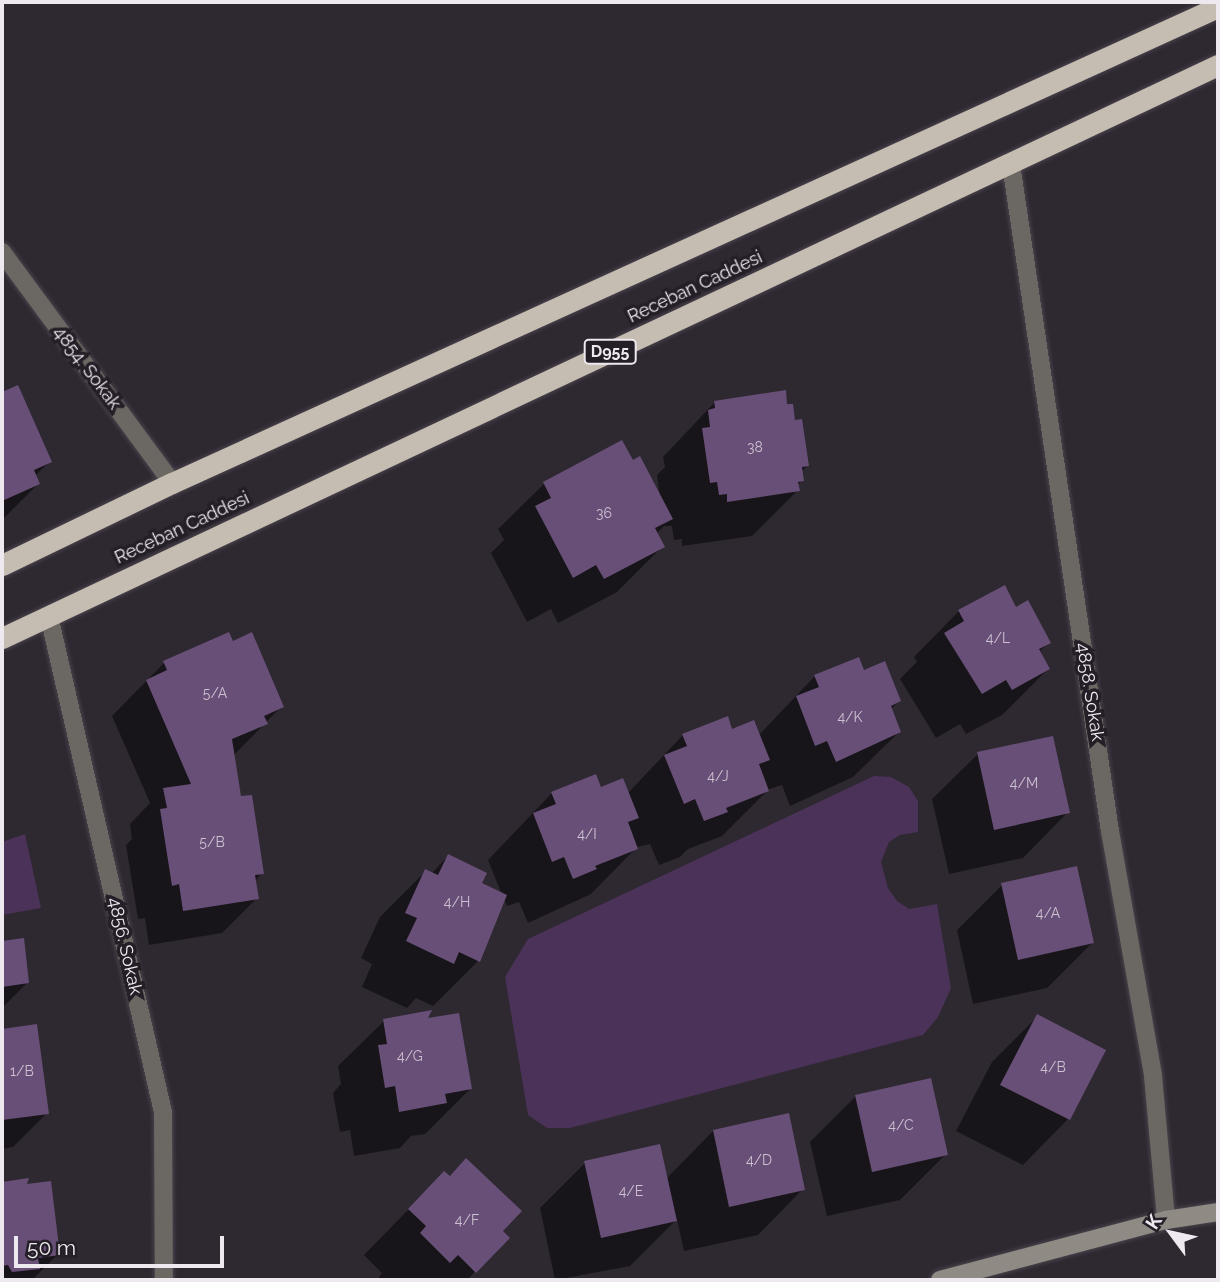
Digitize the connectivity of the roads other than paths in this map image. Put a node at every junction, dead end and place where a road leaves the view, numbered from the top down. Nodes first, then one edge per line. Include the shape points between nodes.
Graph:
1 (1218, 7) edge
2 (1218, 65) edge
3 (1010, 164) junction
4 (2, 253) edge
5 (172, 483) junction
6 (2, 565) edge
7 (49, 616) junction
8 (2, 638) edge
9 (1218, 1212) edge
10 (1166, 1220) junction
11 (164, 1280) edge
12 (940, 1280) edge

1 - 5 highway
2 - 3 highway, Receban Caddesi / D955
3 - 7 highway, Receban Caddesi / D955
3 - 10 street, 4858. Sokak via 1110,831 1153,1076
4 - 5 street, 4854. Sokak
5 - 6 highway
7 - 8 highway, Receban Caddesi / D955
7 - 11 street, 4856. Sokak via 163,1112
9 - 10 street
10 - 12 street

